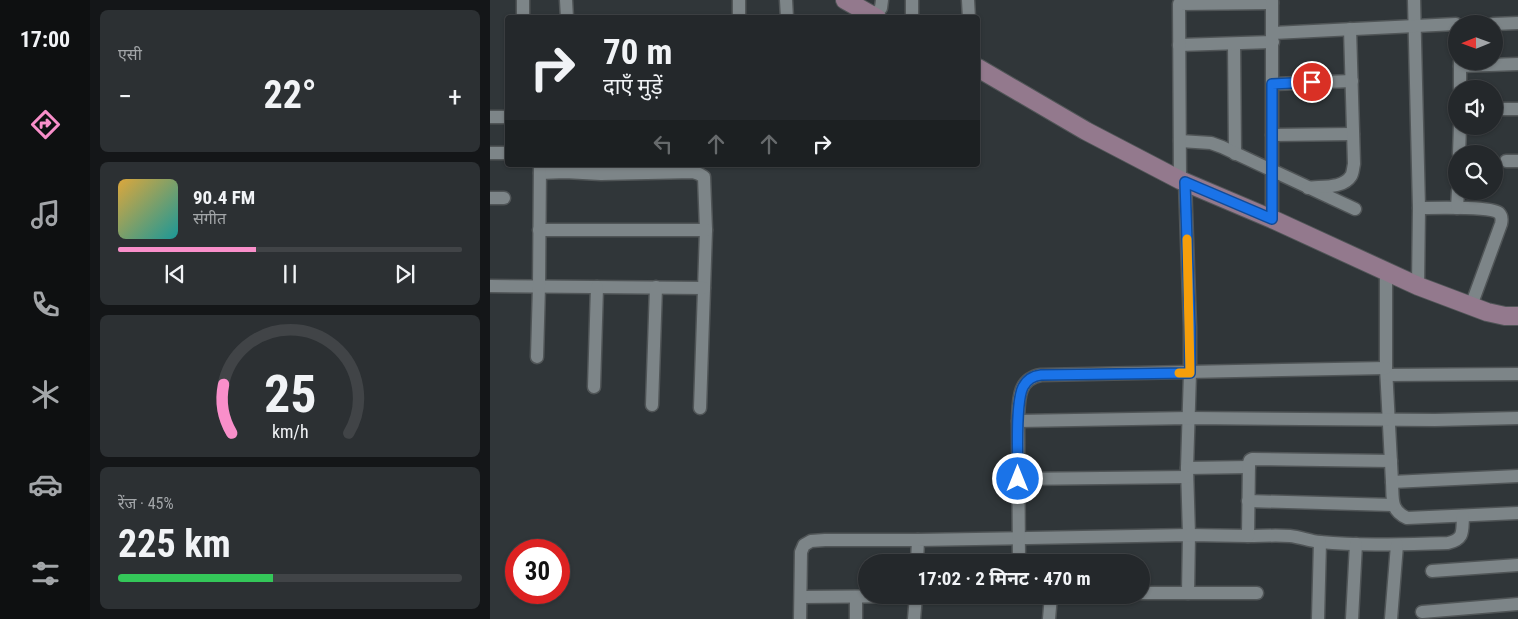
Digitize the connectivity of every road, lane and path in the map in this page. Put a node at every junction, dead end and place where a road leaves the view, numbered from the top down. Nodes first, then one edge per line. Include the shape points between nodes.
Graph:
1 (523, 0) edge
2 (566, 0) edge
3 (739, 0) edge
4 (786, 0) edge
5 (845, 0) edge
6 (882, 0) edge
7 (912, 0) edge
8 (968, 0) edge
9 (1414, 0) edge
10 (1272, 1) edge
11 (1179, 2) edge
12 (1224, 2) edge
13 (523, 15) edge
14 (567, 15) edge
15 (739, 15) edge
16 (787, 15) edge
17 (871, 15) edge
18 (876, 15) edge
19 (912, 15) edge
20 (969, 15) edge
21 (1448, 24) edge
22 (1503, 24) edge
23 (1518, 24) edge
24 (1414, 25) junction
25 (1350, 29) junction
26 (1273, 38) junction
27 (1234, 44) junction
28 (1179, 46) junction
29 (1503, 64) edge
30 (1518, 64) edge
31 (980, 69) edge
32 (1352, 81) junction
33 (1272, 84) junction
34 (1503, 109) edge
35 (1518, 109) edge
36 (490, 117) edge
37 (505, 117) edge
38 (1353, 134) junction
39 (1272, 135) junction
40 (1180, 141) junction
41 (490, 153) edge
42 (505, 153) edge
43 (1235, 154) junction
44 (540, 169) edge
45 (1272, 172) junction
46 (1182, 181) junction
47 (1308, 188) junction
48 (490, 198) edge
49 (504, 198) dead end
50 (1457, 200) edge
51 (1418, 208) junction
52 (1457, 208) junction
53 (1355, 209) dead end
54 (1272, 219) junction
55 (539, 230) junction
56 (706, 230) junction
57 (1386, 271) junction
58 (490, 286) edge
59 (539, 286) junction
60 (1418, 286) junction
61 (597, 287) junction
62 (656, 287) junction
63 (704, 288) junction
64 (1470, 306) junction
65 (1518, 316) edge
66 (537, 357) dead end
67 (1387, 372) junction
68 (1190, 373) junction
69 (1518, 374) edge
70 (594, 387) dead end
71 (652, 405) dead end
72 (700, 408) dead end
73 (1189, 418) junction
74 (1518, 418) edge
75 (1390, 419) junction
76 (1018, 421) junction
77 (1391, 461) junction
78 (1249, 467) junction
79 (1187, 472) junction
80 (1518, 476) edge
81 (1018, 479) junction
82 (1392, 482) junction
83 (1248, 501) junction
84 (1393, 505) junction
85 (1518, 514) edge
86 (1463, 516) junction
87 (1189, 535) junction
88 (1248, 536) junction
89 (1019, 538) junction
90 (918, 540) junction
91 (1320, 542) junction
92 (1356, 544) junction
93 (1397, 544) junction
94 (917, 554) edge
95 (1019, 554) edge
96 (1518, 565) edge
97 (1432, 571) dead end
98 (1188, 593) junction
99 (1257, 593) dead end
100 (1150, 594) edge
101 (801, 597) junction
102 (856, 597) joint
103 (915, 604) edge
104 (1050, 604) edge
105 (1518, 604) edge
106 (1422, 612) dead end
107 (800, 619) edge
108 (856, 619) edge
109 (914, 619) edge
110 (1049, 619) edge
111 (1318, 619) edge
112 (1352, 619) edge
113 (1391, 619) edge

1 - 13 street
2 - 14 street
3 - 15 street
4 - 16 street
5 - 17 street
6 - 18 street
7 - 19 street
8 - 20 street
9 - 24 street
10 - 12 street
10 - 26 street
11 - 12 street
11 - 28 street
21 - 24 street
22 - 23 street
24 - 25 street
24 - 51 street
25 - 26 street
25 - 32 street
26 - 27 street
26 - 33 street
27 - 28 street
27 - 43 street
28 - 40 street
29 - 30 street
31 - 46 street via 1086,131
32 - 33 street
32 - 38 street
33 - 39 street
34 - 35 street
36 - 37 street
38 - 39 street
38 - 47 street via 1352,175 1337,185
39 - 45 street
40 - 43 street via 1210,143
40 - 46 street
41 - 42 street
43 - 45 street
44 - 55 street
44 - 56 street via 601,174 699,174 706,185
45 - 47 street
45 - 54 street
46 - 54 street
46 - 68 street
47 - 53 street
48 - 49 street
50 - 52 street
51 - 52 street
51 - 60 street
52 - 64 street via 1494,211 1502,219
54 - 57 street
55 - 56 street
55 - 59 street
56 - 63 street
57 - 60 street
57 - 67 street
58 - 59 street
59 - 61 street
59 - 66 street
60 - 64 street
61 - 62 street
61 - 70 street
62 - 63 street
62 - 71 street
63 - 72 street
64 - 65 street via 1505,316
67 - 68 street
67 - 69 street
67 - 75 street
68 - 73 street
68 - 76 street via 1031,377 1023,386 1019,399
73 - 75 street
73 - 76 street
73 - 79 street
74 - 75 street
75 - 77 street
76 - 81 street
77 - 78 street via 1252,458
77 - 82 street
78 - 79 street
78 - 83 street
79 - 81 street
79 - 87 street
80 - 82 street
81 - 89 street
82 - 84 street
83 - 84 street
83 - 88 street
84 - 86 street via 1399,514 1407,518
85 - 86 street
86 - 93 street via 1462,534 1456,541
87 - 88 street
87 - 89 street
87 - 98 street
88 - 91 street via 1292,536
89 - 90 street
89 - 95 street
90 - 94 street
90 - 101 street via 811,541 801,552
91 - 92 street
91 - 111 street
92 - 93 street
92 - 112 street
93 - 113 street
96 - 97 street
98 - 99 street
98 - 100 street
101 - 102 street
101 - 107 street
102 - 108 street
103 - 109 street
104 - 110 street
105 - 106 street

